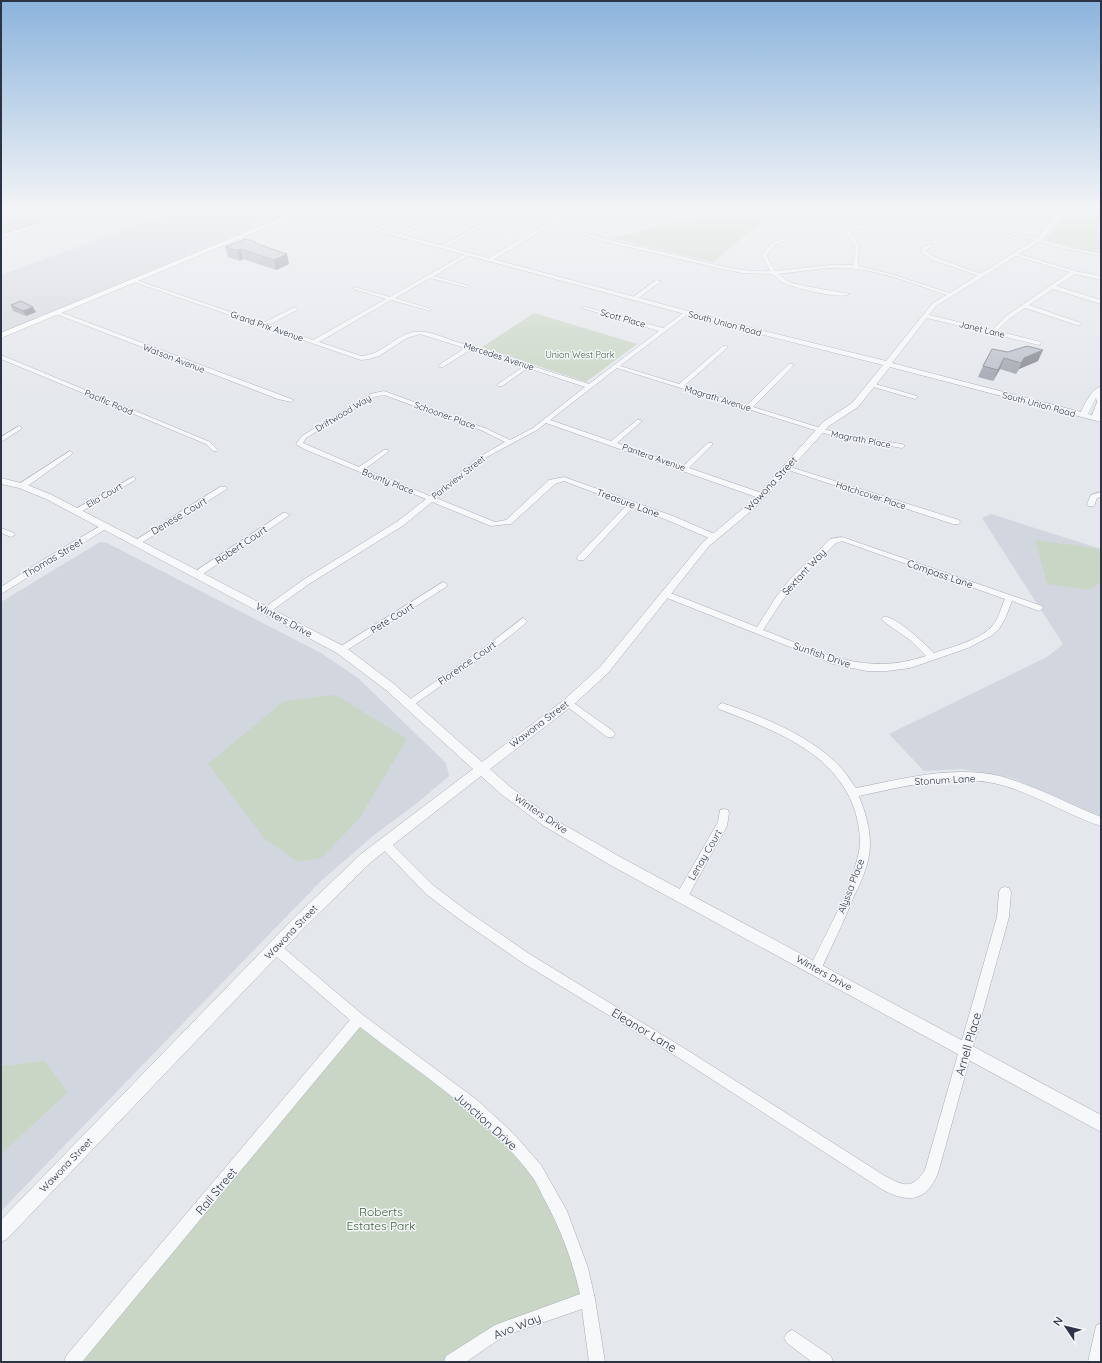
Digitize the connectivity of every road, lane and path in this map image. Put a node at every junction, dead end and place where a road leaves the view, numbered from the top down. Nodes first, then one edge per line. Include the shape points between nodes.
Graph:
1 (152, 274) edge
2 (434, 274) edge
3 (540, 274) edge
4 (776, 274) edge
5 (886, 274) edge
6 (977, 274) edge
7 (1072, 274) edge
8 (1081, 274) edge
9 (981, 275) joint
10 (430, 276) junction
11 (1101, 278) edge
12 (134, 281) junction
13 (658, 281) dead end
14 (467, 287) dead end
15 (1053, 287) junction
16 (356, 288) dead end
17 (847, 294) dead end
18 (949, 294) junction
19 (391, 299) junction
20 (634, 299) junction
21 (1101, 302) edge
22 (1025, 306) junction
23 (584, 307) dead end
24 (295, 309) dead end
25 (429, 310) dead end
26 (58, 313) junction
27 (686, 313) junction
28 (925, 316) junction
29 (1079, 324) dead end
30 (264, 325) junction
31 (663, 330) junction
32 (994, 332) junction
33 (1, 336) edge
34 (314, 342) junction
35 (1039, 343) dead end
36 (471, 347) junction
37 (725, 347) dead end
38 (355, 356) joint
39 (1, 357) edge
40 (888, 364) junction
41 (529, 365) junction
42 (791, 365) dead end
43 (441, 366) dead end
44 (615, 366) junction
45 (500, 385) dead end
46 (872, 385) junction
47 (590, 386) junction
48 (680, 386) junction
49 (1099, 390) edge
50 (378, 393) joint
51 (915, 397) dead end
52 (291, 400) dead end
53 (749, 407) junction
54 (1083, 416) junction
55 (546, 420) junction
56 (1098, 420) edge
57 (639, 421) dead end
58 (19, 428) dead end
59 (820, 430) junction
60 (308, 434) joint
61 (1, 440) edge
62 (510, 442) junction
63 (613, 443) junction
64 (710, 444) dead end
65 (902, 446) dead end
66 (215, 450) dead end
67 (386, 451) dead end
68 (70, 453) dead end
69 (685, 468) junction
70 (786, 468) junction
71 (360, 470) junction
72 (133, 479) dead end
73 (1, 481) edge
74 (22, 486) junction
75 (223, 488) dead end
76 (1101, 494) edge
77 (762, 496) junction
78 (431, 498) junction
79 (632, 504) junction
80 (1091, 504) dead end
81 (76, 511) junction
82 (286, 515) dead end
83 (489, 522) joint
84 (956, 522) dead end
85 (105, 527) junction
86 (1, 530) edge
87 (11, 535) dead end
88 (714, 537) junction
89 (842, 539) joint
90 (135, 542) junction
91 (581, 558) dead end
92 (197, 574) junction
93 (443, 585) dead end
94 (1, 591) edge
95 (665, 594) junction
96 (1009, 598) junction
97 (1039, 608) dead end
98 (267, 610) junction
99 (886, 619) dead end
100 (523, 621) dead end
101 (759, 630) junction
102 (341, 650) junction
103 (933, 657) junction
104 (568, 703) junction
105 (409, 704) junction
106 (722, 707) dead end
107 (610, 734) dead end
108 (482, 768) junction
109 (854, 793) junction
110 (724, 813) dead end
111 (1101, 822) edge
112 (384, 843) junction
113 (1005, 892) dead end
114 (682, 896) junction
115 (275, 948) junction
116 (816, 968) junction
117 (359, 1019) junction
118 (966, 1051) junction
119 (1101, 1124) edge
120 (918, 1190) joint
121 (1, 1233) edge
122 (588, 1299) junction
123 (1101, 1331) edge
124 (792, 1338) dead end
125 (72, 1362) edge
126 (452, 1362) edge
127 (597, 1362) edge
128 (825, 1362) edge
129 (1096, 1362) edge

1 - 12 main road
2 - 10 street
3 - 20 street, South Union Road
4 - 17 street via 788,283 832,294
5 - 18 street
6 - 9 street
7 - 15 street
8 - 11 street
9 - 18 street, Wawona Street
10 - 14 street
10 - 19 street
12 - 26 main road
12 - 30 street, Grand Prix Avenue
13 - 20 street
15 - 21 street
15 - 22 street
16 - 19 street
18 - 28 street, Wawona Street via 934,305
19 - 25 street
19 - 34 street
20 - 27 street, South Union Road
22 - 29 street
22 - 32 street via 999,324
23 - 31 street, Scott Place
24 - 30 street
26 - 33 main road
26 - 52 street, Watson Avenue
27 - 31 street, Parkview Street
27 - 40 street, South Union Road
28 - 32 street, Janet Lane
28 - 40 street, Wawona Street
30 - 34 street, Grand Prix Avenue
31 - 44 street, Parkview Street
32 - 35 street, Janet Lane
34 - 38 street, Grand Prix Avenue
36 - 38 street, Mercedes Avenue via 420,332 409,335 370,358
36 - 41 street, Mercedes Avenue
36 - 43 street
37 - 48 street
39 - 66 street, Pacific Road via 208,443
40 - 46 street, Wawona Street
40 - 54 street, South Union Road
41 - 45 street
41 - 47 street, Mercedes Avenue
42 - 53 street
44 - 47 street, Parkview Street
44 - 48 street, Magrath Avenue
46 - 51 street
46 - 59 street, Wawona Street via 855,405
47 - 55 street, Parkview Street
48 - 53 street, Magrath Avenue
49 - 54 street via 1090,400
49 - 56 street via 1101,402
50 - 60 street, Driftwood Way
50 - 62 street, Schooner Place via 483,429
53 - 59 street, Magrath Avenue
54 - 56 street, South Union Road
55 - 62 street, Parkview Street
55 - 63 street, Pantera Avenue
57 - 63 street
58 - 61 street
59 - 65 street, Magrath Place via 866,442
59 - 70 street, Wawona Street
60 - 71 street, Bounty Place via 300,441 301,446
62 - 78 street, Parkview Street via 481,458
63 - 69 street, Pantera Avenue
64 - 69 street
67 - 71 street
68 - 74 street
69 - 77 street, Pantera Avenue
70 - 77 street, Wawona Street
70 - 84 street, Hatchcover Place
71 - 78 street, Bounty Place
72 - 81 street, Elia Court
73 - 74 street, Winters Drive
74 - 81 street, Winters Drive
75 - 90 street, Denese Court
76 - 80 street via 1094,496
77 - 88 street, Wawona Street via 749,510
78 - 83 street, Bounty Place
78 - 98 street, Parkview Street via 384,535 306,582
79 - 83 street, Treasure Lane via 564,479 552,482 508,522
79 - 88 street, Treasure Lane
79 - 91 street
81 - 85 street, Winters Drive
82 - 92 street, Robert Court
85 - 90 street, Winters Drive
85 - 94 street, Thomas Street
86 - 87 street
88 - 95 street, Wawona Street
89 - 96 street, Compass Lane
89 - 101 street, Sextant Way via 833,542 794,580
90 - 92 street, Winters Drive
92 - 98 street, Winters Drive
93 - 102 street, Pete Court
95 - 101 street, Sunfish Drive
95 - 104 street, Wawona Street via 604,670
96 - 97 street, Compass Lane
96 - 103 street, Sunfish Drive via 1001,619 988,634 965,646
98 - 102 street, Winters Drive
99 - 103 street via 913,638
100 - 105 street, Florence Court via 488,649
101 - 103 street, Sunfish Drive via 836,662 867,668 910,665
102 - 105 street, Winters Drive
104 - 107 street
104 - 108 street, Wawona Street
105 - 108 street, Winters Drive
106 - 109 street, Alyssa Place via 766,724 808,746 840,772
108 - 112 street, Wawona Street
108 - 114 street, Winters Drive via 505,790 548,822
109 - 111 street, Stonum Lane via 912,781 974,777 1018,787
109 - 116 street, Alyssa Place via 865,831 864,854 854,885
110 - 114 street, Lenay Court via 724,823
112 - 115 street, Wawona Street
112 - 120 street, Eleanor Lane via 430,890 527,959 683,1054 880,1181 897,1190 911,1193
113 - 118 street, Arnell Place via 1003,916
114 - 116 street, Winters Drive
115 - 117 street, Junction Drive
115 - 121 street, Wawona Street
116 - 118 street, Winters Drive
117 - 122 street, Junction Drive via 472,1105 508,1138 536,1170 562,1216 581,1268
117 - 125 street, Rail Street
118 - 119 street, Winters Drive
118 - 120 street, Arnell Place via 931,1173 926,1184
122 - 126 street, Avo Way via 500,1330
122 - 127 street, Junction Drive
123 - 129 street
124 - 128 street

